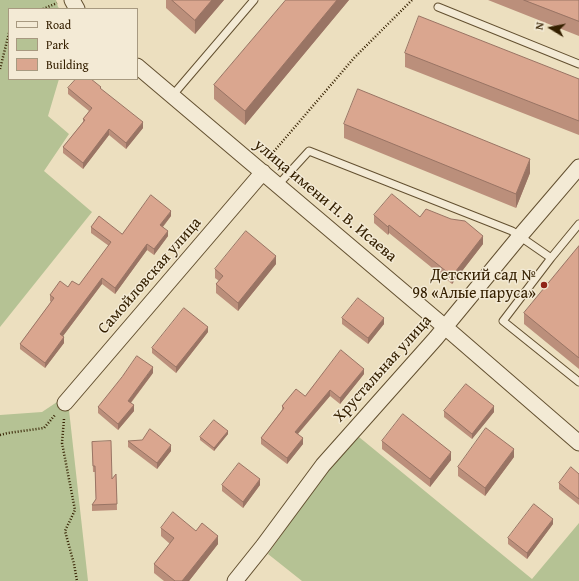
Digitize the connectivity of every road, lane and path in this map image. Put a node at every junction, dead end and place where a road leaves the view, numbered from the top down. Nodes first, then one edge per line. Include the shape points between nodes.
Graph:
1 (254, 0) edge
2 (412, 0) edge
3 (58, 3) dead end
4 (438, 7) dead end
5 (46, 8) edge
6 (8, 37) edge
7 (579, 64) edge
8 (138, 67) edge
9 (0, 69) edge
10 (172, 96) junction
11 (579, 167) edge
12 (263, 172) junction
13 (278, 185) junction
14 (579, 224) edge
15 (520, 236) junction
16 (551, 258) junction
17 (445, 327) junction
18 (579, 382) edge
19 (65, 403) junction
20 (0, 435) edge
21 (579, 443) edge
22 (77, 581) edge
23 (235, 581) edge

1 - 10 lane
2 - 12 path via 354,58 271,155
3 - 5 path
4 - 7 lane
6 - 9 path
8 - 10 street, улица имени Н. В. Исаева
10 - 12 street, улица имени Н. В. Исаева
11 - 15 street, Хрустальная улица
12 - 13 street, улица имени Н. В. Исаева
12 - 19 street, Самойловская улица
13 - 15 lane via 309,151
13 - 17 street, улица имени Н. В. Исаева
14 - 16 lane
15 - 16 lane
15 - 17 street, Хрустальная улица
16 - 18 lane via 503,321
17 - 21 street, улица имени Н. В. Исаева
17 - 23 street, Хрустальная улица via 323,465
19 - 20 path via 44,428
19 - 22 path via 62,443 75,510 65,532

